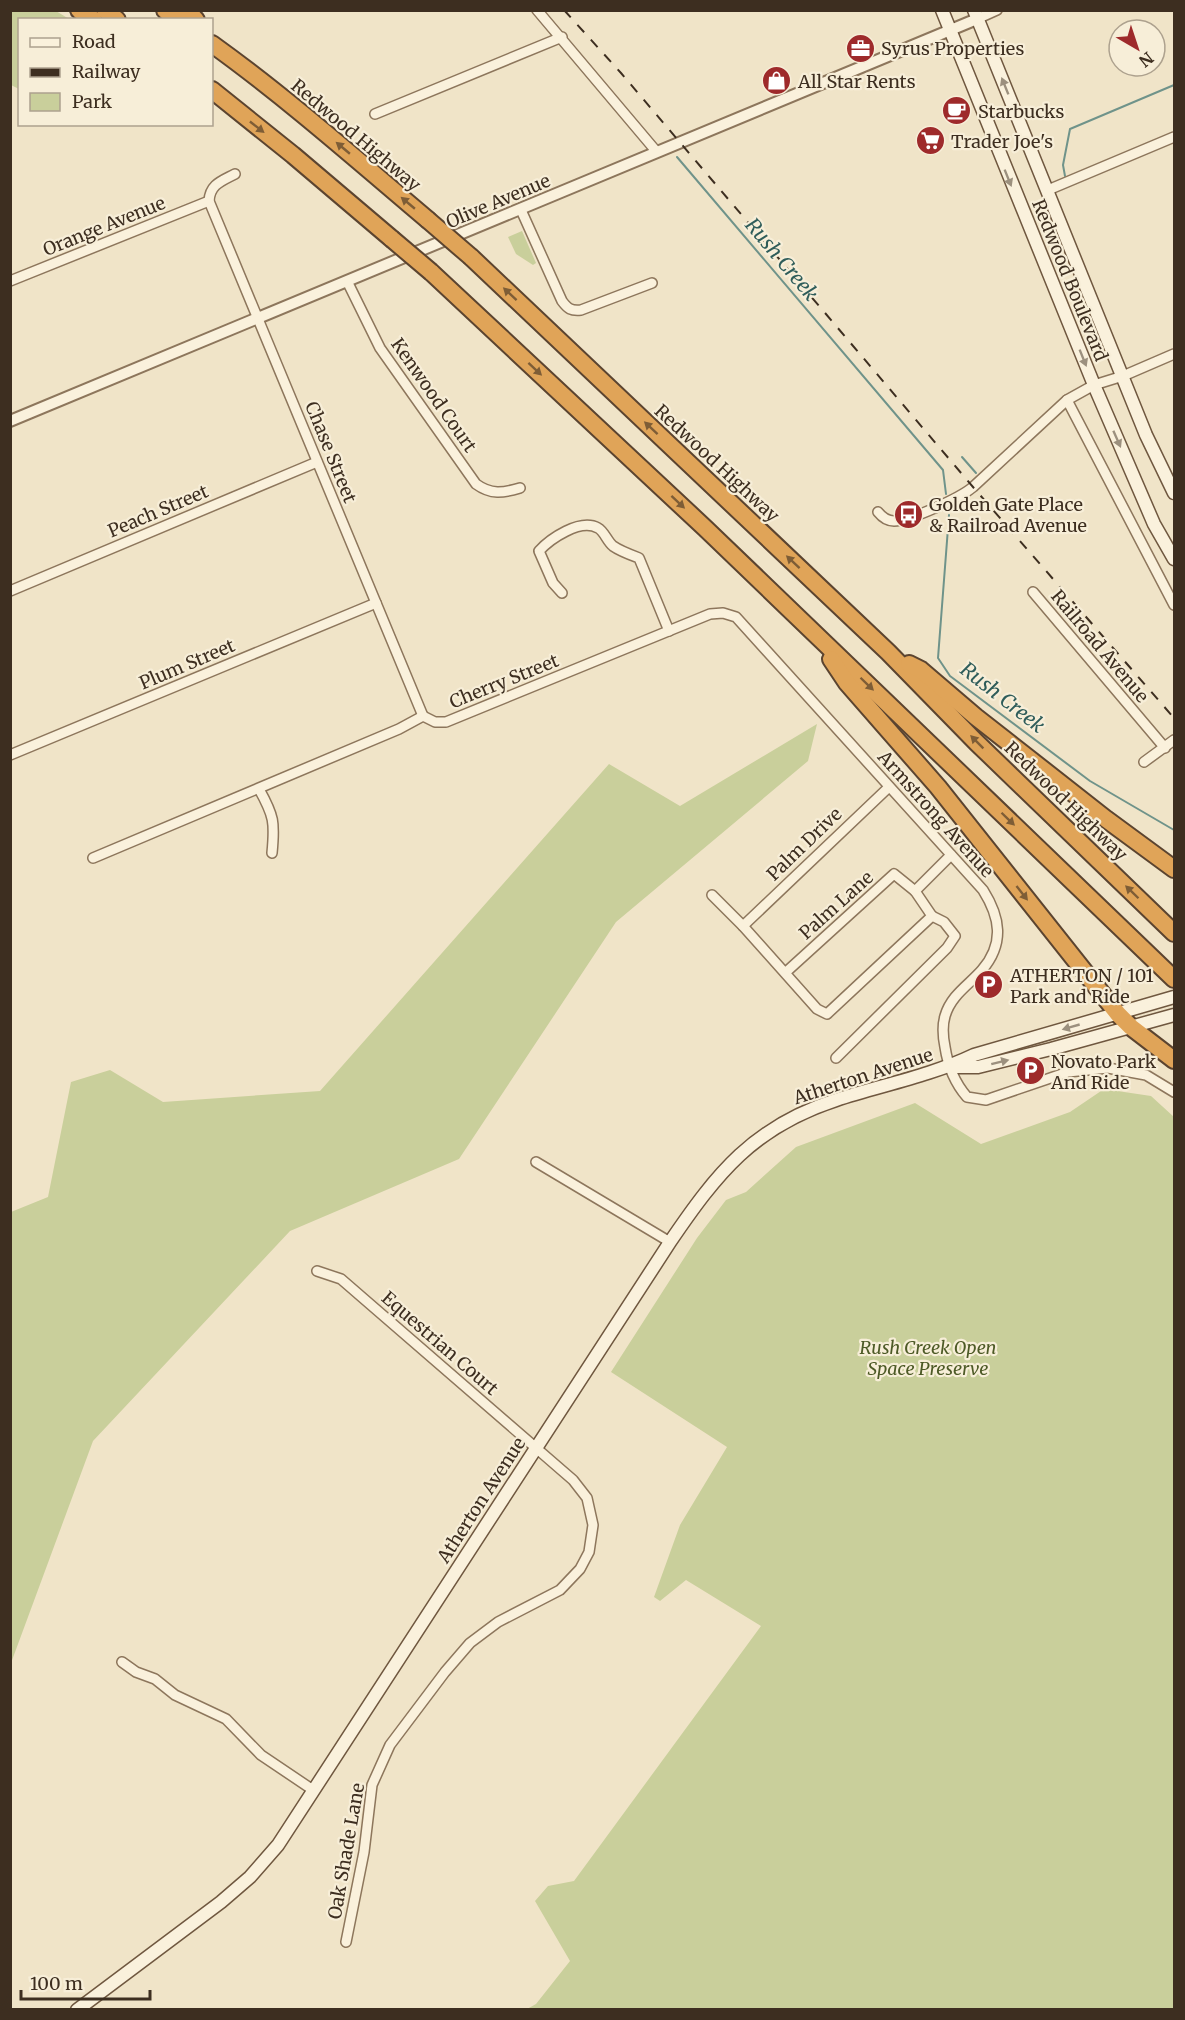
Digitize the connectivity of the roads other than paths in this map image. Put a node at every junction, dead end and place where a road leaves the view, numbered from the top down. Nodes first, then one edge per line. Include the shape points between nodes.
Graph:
1 (537, 10) edge
2 (942, 10) edge
3 (997, 10) edge
4 (976, 15) edge
5 (950, 31) junction
6 (213, 37) edge
7 (562, 37) junction
8 (213, 45) edge
9 (237, 62) junction
10 (213, 91) edge
11 (375, 114) dead end
12 (1174, 137) edge
13 (656, 151) junction
14 (235, 174) dead end
15 (1048, 190) junction
16 (209, 201) junction
17 (521, 210) junction
18 (10, 281) edge
19 (347, 281) junction
20 (652, 283) dead end
21 (257, 317) junction
22 (1174, 354) edge
23 (1123, 376) junction
24 (1094, 385) junction
25 (1067, 400) junction
26 (10, 421) edge
27 (317, 462) junction
28 (520, 488) dead end
29 (1174, 493) edge
30 (878, 512) dead end
31 (1174, 559) edge
32 (10, 591) edge
33 (1033, 592) dead end
34 (562, 593) dead end
35 (376, 603) junction
36 (1174, 605) edge
37 (810, 629) junction
38 (669, 631) junction
39 (888, 652) junction
40 (423, 716) junction
41 (829, 719) joint
42 (1174, 740) edge
43 (1165, 747) junction
44 (10, 755) edge
45 (1144, 762) dead end
46 (889, 787) junction
47 (259, 789) junction
48 (272, 853) dead end
49 (951, 855) junction
50 (93, 858) dead end
51 (1174, 869) edge
52 (915, 891) junction
53 (712, 896) dead end
54 (932, 916) junction
55 (743, 926) junction
56 (1174, 933) edge
57 (785, 973) junction
58 (1174, 979) edge
59 (1169, 998) edge
60 (1118, 1014) junction
61 (1174, 1015) edge
62 (1131, 1027) junction
63 (836, 1058) dead end
64 (1174, 1060) edge
65 (948, 1067) junction
66 (1174, 1092) edge
67 (536, 1162) dead end
68 (670, 1242) junction
69 (317, 1271) dead end
70 (536, 1449) junction
71 (122, 1662) dead end
72 (313, 1790) junction
73 (346, 1942) dead end
74 (77, 2010) edge

1 - 7 street
2 - 5 main road, Redwood Boulevard
3 - 4 street, Olive Avenue
4 - 5 street, Olive Avenue
15 -> 4 main road, Redwood Boulevard
5 - 13 street, Olive Avenue
5 -> 24 main road, Redwood Boulevard
6 - 9 highway
7 - 11 street
7 - 13 street
8 - 9 highway, Redwood Highway
39 -> 9 highway, Redwood Highway, bridge via 471,257
10 -> 37 highway, bridge via 431,272
12 - 15 street
13 - 17 street, Olive Avenue
14 - 16 street via 214,185
15 - 23 main road, Redwood Boulevard
16 - 18 street, Orange Avenue
16 - 21 street, Chase Street
17 - 19 street, Olive Avenue
17 - 20 street via 568,309 581,310
19 - 21 street, Olive Avenue
19 - 28 street, Kenwood Court via 380,348 476,484 486,491 502,493
21 - 26 street, Olive Avenue
21 - 27 street, Chase Street
22 - 23 street
23 - 24 street
23 - 29 main road, Redwood Boulevard
24 - 25 street
24 -> 31 main road, Redwood Boulevard via 1154,524
25 - 30 street via 967,493 899,520 886,519
25 - 36 street
27 - 32 street, Peach Street
27 - 35 street, Chase Street
33 - 43 street, Railroad Avenue
34 - 38 street via 553,583 539,551 549,540 588,524 599,528 614,546 639,558
35 - 40 street, Chase Street
35 - 44 street, Plum Street
37 -> 58 highway
37 -> 60 highway via 847,683 938,787
38 - 40 street, Cherry Street via 446,722
38 - 41 street, Cherry Street via 710,614 736,617
39 - 51 highway via 921,670 998,735
56 -> 39 highway, Redwood Highway
40 - 47 street
41 - 46 street, Armstrong Avenue
42 - 43 street
43 - 45 street
46 - 49 street, Armstrong Avenue
46 - 55 street, Palm Drive
47 - 48 street via 272,812
47 - 50 street
49 - 52 street
49 - 65 street, Armstrong Avenue via 993,906 998,936 988,961 949,1006 943,1036
52 - 54 street, Palm Lane
52 - 57 street, Palm Lane via 894,874
53 - 55 street
54 - 57 street via 827,1014 817,1010
54 - 63 street, Palm Lane via 944,922 955,936 947,948
55 - 57 street
59 - 60 main road, Atherton Avenue
60 - 62 highway
60 -> 65 main road, Atherton Avenue via 974,1055
61 - 62 main road, Atherton Avenue
62 - 64 highway
65 -> 62 main road, Atherton Avenue via 978,1067
65 - 66 street via 967,1097 976,1100 1068,1072 1108,1068 1146,1075
65 - 68 main road, Atherton Avenue via 834,1101 776,1127 730,1162
67 - 68 street
68 - 70 main road, Atherton Avenue
69 - 70 street, Equestrian Court via 341,1279
70 - 72 main road, Atherton Avenue
70 - 73 street, Oak Shade Lane via 573,1480 586,1498 593,1525 589,1552 576,1575 560,1590 498,1622 470,1643 390,1745 372,1785 364,1852
71 - 72 street via 155,1679 174,1695 226,1719 261,1755
72 - 74 main road, Atherton Avenue via 278,1845 250,1877

